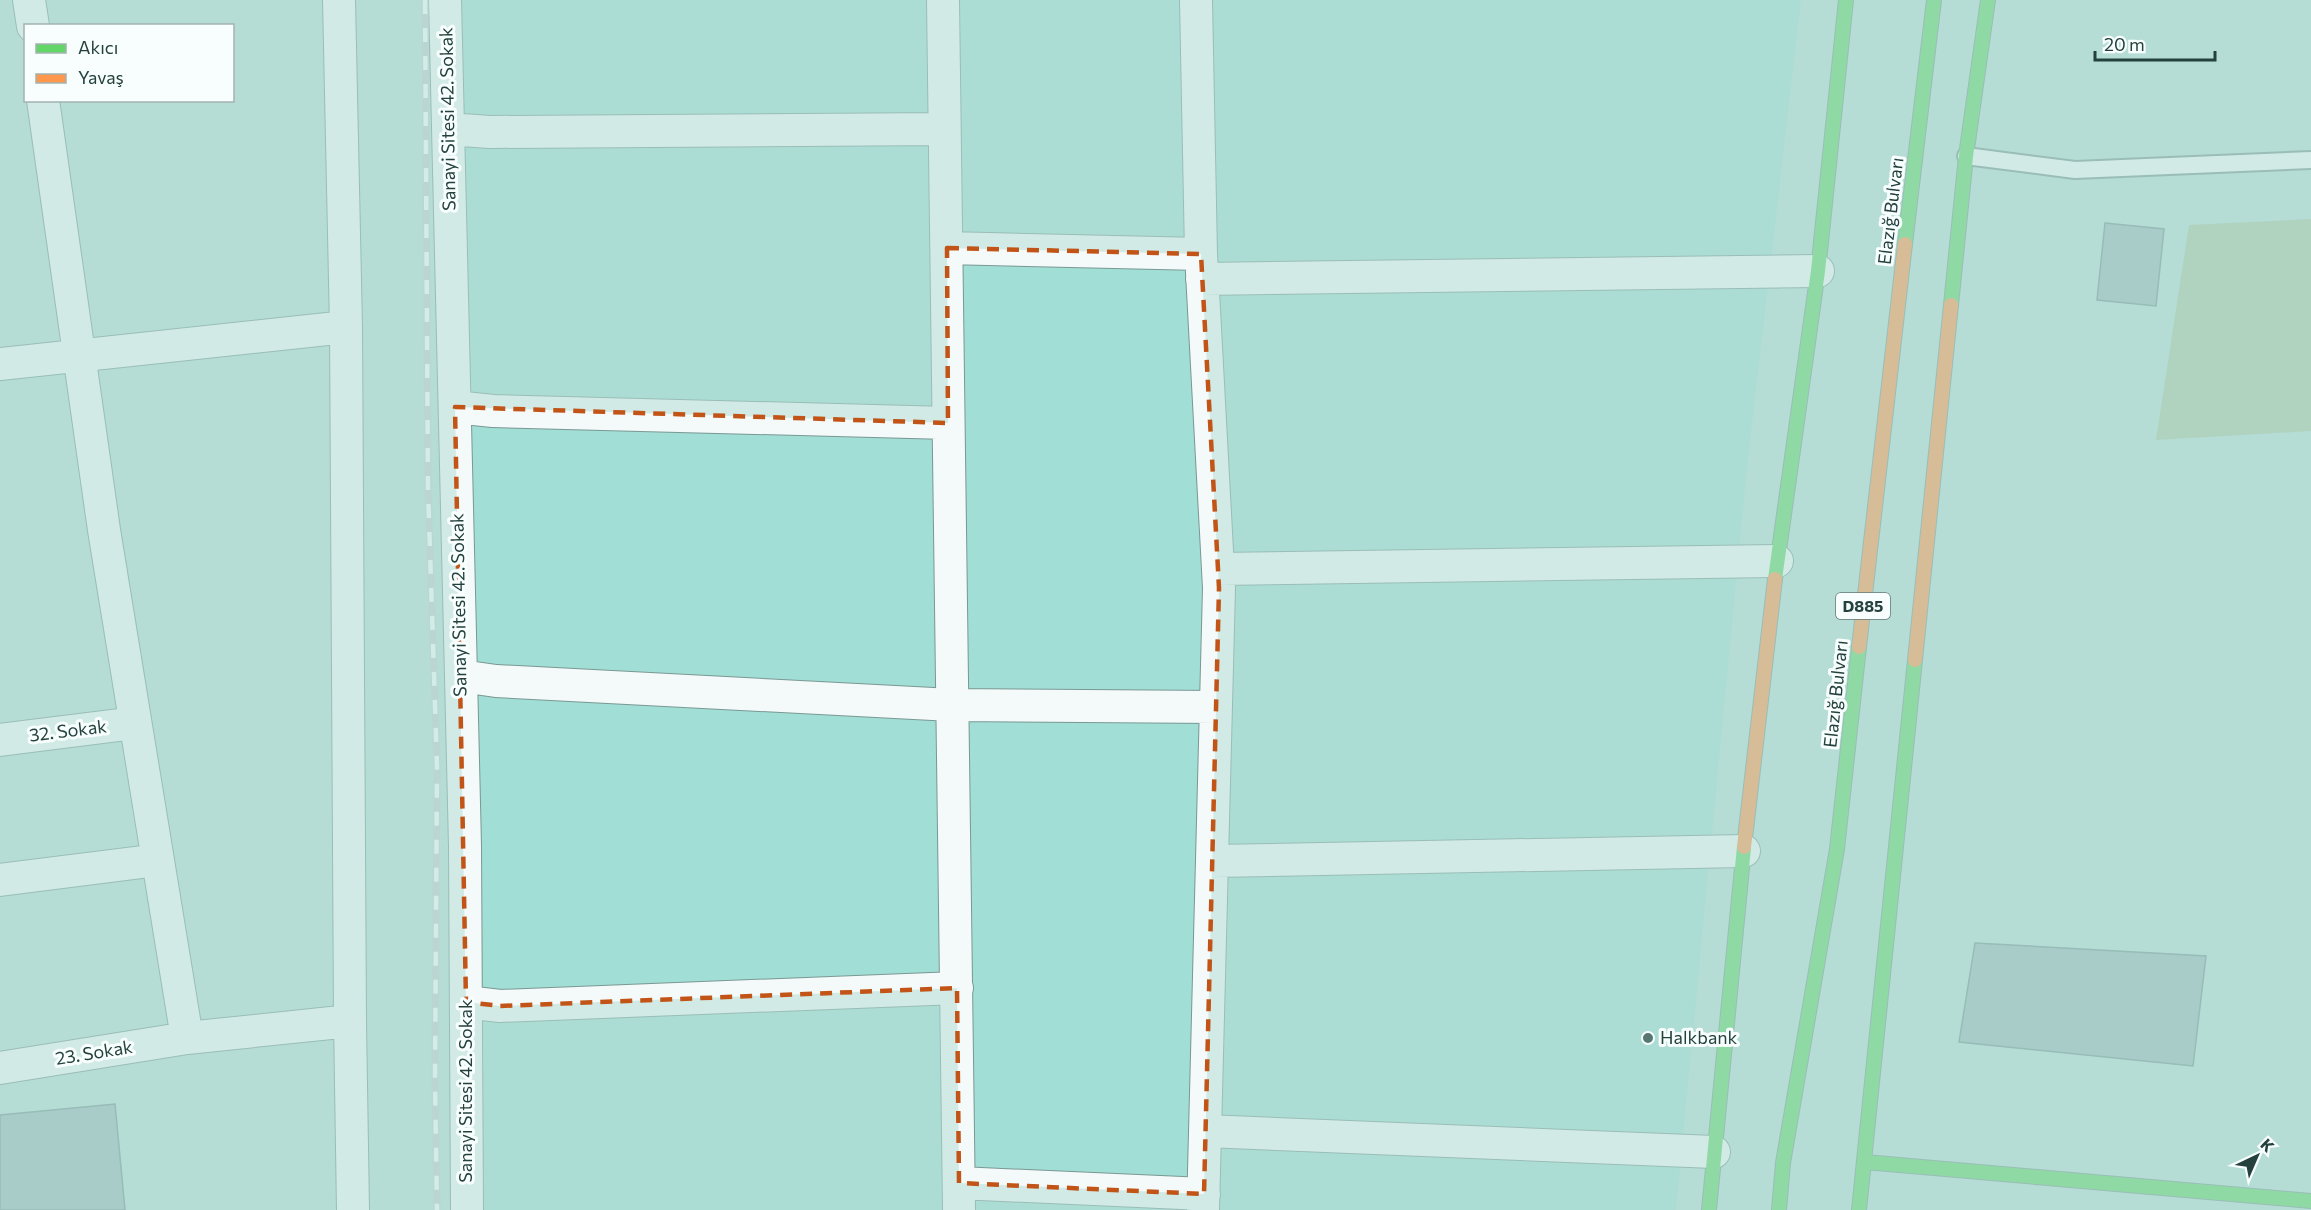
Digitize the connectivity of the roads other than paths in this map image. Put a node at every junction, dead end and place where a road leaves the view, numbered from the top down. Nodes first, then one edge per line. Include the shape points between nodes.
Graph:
1 (29, 0) edge
2 (339, 0) edge
3 (445, 0) edge
4 (943, 0) edge
5 (1196, 0) edge
6 (1846, 0) edge
7 (1934, 0) edge
8 (1988, 0) edge
9 (33, 24) edge
10 (43, 102) edge
11 (448, 129) junction
12 (944, 129) junction
13 (1966, 156) junction
14 (2311, 160) edge
15 (946, 248) junction
16 (1202, 266) junction
17 (1818, 271) junction
18 (346, 327) junction
19 (79, 356) junction
20 (0, 364) edge
21 (455, 407) junction
22 (948, 423) junction
23 (1777, 561) junction
24 (1218, 569) junction
25 (461, 676) junction
26 (952, 705) junction
27 (1216, 707) junction
28 (135, 723) junction
29 (0, 740) edge
30 (1744, 851) junction
31 (158, 860) junction
32 (1212, 861) junction
33 (0, 880) edge
34 (957, 988) junction
35 (466, 1002) junction
36 (350, 1021) junction
37 (187, 1038) junction
38 (0, 1068) edge
39 (1206, 1131) junction
40 (1714, 1152) junction
41 (1865, 1162) junction
42 (959, 1197) edge
43 (1204, 1202) edge
44 (2311, 1202) edge
45 (353, 1210) edge
46 (467, 1210) edge
47 (1709, 1210) edge
48 (1779, 1210) edge
49 (1859, 1210) edge

1 - 9 street
2 - 18 street
3 - 11 street, Sanayi Sitesi 42. Sokak
4 - 12 street
5 - 16 street
6 - 17 main road
7 - 48 main road, Elazığ Bulvarı / D885 via 1837,849 1783,1163
8 - 13 main road
10 - 19 street
11 - 12 street
11 - 21 street, Sanayi Sitesi 42. Sokak
12 - 15 street
13 - 14 lane via 2075,170
13 - 41 main road
15 - 16 street
15 - 22 street
16 - 17 street
16 - 24 street
17 - 23 main road
18 - 19 street
18 - 36 street
19 - 20 street
19 - 28 street
21 - 22 street
21 - 25 street, Sanayi Sitesi 42. Sokak
22 - 26 street
23 - 24 street
23 - 30 main road
24 - 27 street
25 - 26 street
25 - 35 street, Sanayi Sitesi 42. Sokak
26 - 27 street
26 - 34 street
27 - 32 street
28 - 29 street, 32. Sokak
28 - 31 street
30 - 32 street
30 - 40 main road
31 - 33 street
31 - 37 street
32 - 39 street
34 - 35 street via 500,1006
34 - 42 street
35 - 46 street, Sanayi Sitesi 42. Sokak
36 - 37 street, 23. Sokak
36 - 45 street
37 - 38 street, 23. Sokak
39 - 40 street
39 - 43 street
40 - 47 main road
41 - 44 main road
41 - 49 main road
42 - 43 street

